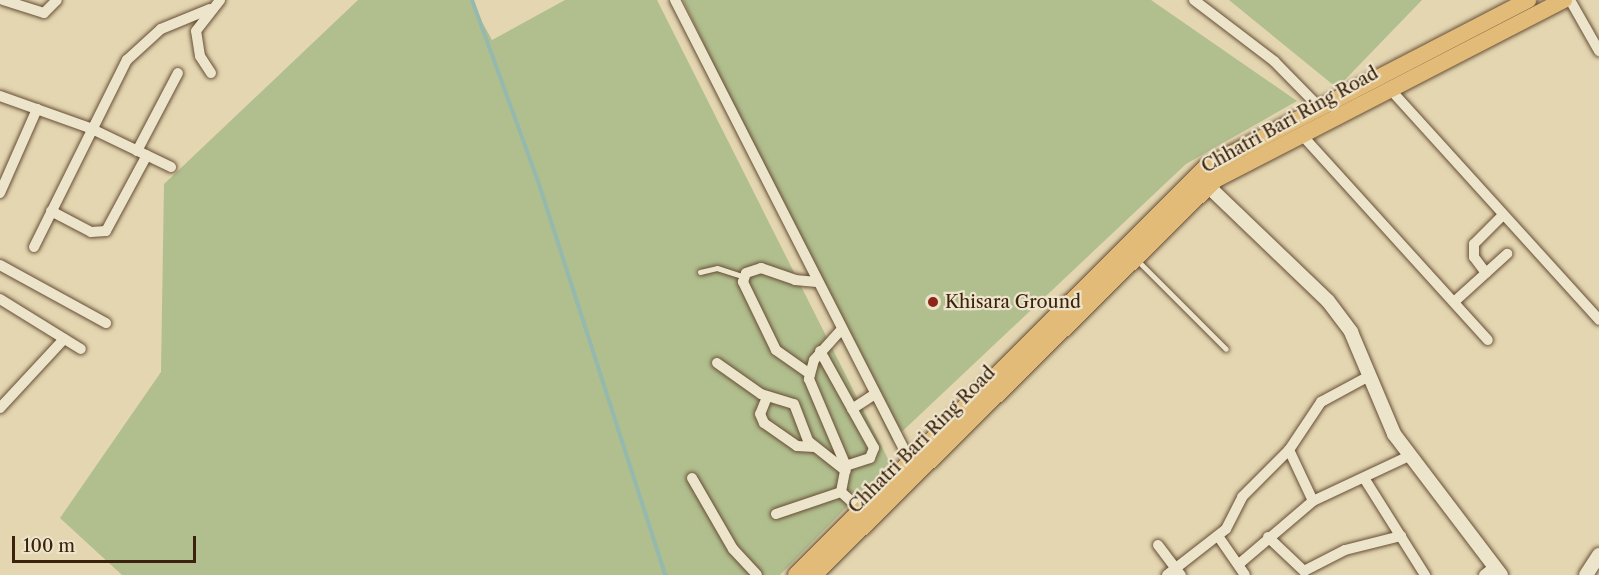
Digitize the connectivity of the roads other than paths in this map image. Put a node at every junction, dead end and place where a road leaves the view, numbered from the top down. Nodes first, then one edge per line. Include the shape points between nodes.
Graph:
1 (3, 0) edge
2 (57, 0) edge
3 (219, 0) edge
4 (675, 0) edge
5 (1194, 0) edge
6 (1528, 0) edge
7 (1564, 0) edge
8 (1570, 0) edge
9 (210, 9) junction
10 (1599, 51) edge
11 (211, 73) dead end
12 (178, 74) dead end
13 (1389, 88) junction
14 (0, 96) edge
15 (1319, 107) junction
16 (37, 109) junction
17 (90, 128) junction
18 (1301, 134) junction
19 (142, 153) junction
20 (171, 166) dead end
21 (1208, 186) junction
22 (0, 193) edge
23 (51, 211) junction
24 (1503, 214) junction
25 (34, 247) dead end
26 (1507, 254) dead end
27 (1135, 258) junction
28 (0, 265) edge
29 (700, 272) dead end
30 (1486, 273) junction
31 (744, 278) junction
32 (817, 282) junction
33 (0, 299) edge
34 (1454, 302) junction
35 (1599, 320) edge
36 (106, 323) dead end
37 (841, 330) junction
38 (64, 339) junction
39 (1488, 340) dead end
40 (81, 349) dead end
41 (1226, 349) dead end
42 (820, 351) junction
43 (717, 363) dead end
44 (810, 374) junction
45 (1369, 376) junction
46 (875, 394) junction
47 (767, 397) junction
48 (0, 408) edge
49 (852, 410) junction
50 (814, 447) junction
51 (1289, 450) junction
52 (1409, 456) junction
53 (910, 461) junction
54 (846, 468) junction
55 (692, 478) dead end
56 (1364, 478) junction
57 (841, 492) junction
58 (1313, 501) junction
59 (861, 510) junction
60 (776, 514) dead end
61 (1218, 536) junction
62 (1401, 536) junction
63 (1268, 537) junction
64 (1158, 545) dead end
65 (1599, 555) edge
66 (1498, 570) edge
67 (1174, 572) edge
68 (1242, 572) edge
69 (757, 575) edge
70 (796, 575) edge
71 (814, 575) edge
72 (1425, 575) edge
73 (1484, 575) edge
74 (1586, 575) edge

1 - 2 street via 44,13
3 - 9 street
4 - 32 street
5 - 15 street via 1274,61
6 - 15 main road, Chhatri Bari Ring Road
7 - 13 main road, Chhatri Bari Ring Road
8 - 10 street
9 - 11 street via 196,31 196,44
9 - 17 street via 161,29 142,43 114,81
12 - 19 street
13 - 18 main road, Chhatri Bari Ring Road
13 - 24 street
14 - 16 street
15 - 53 main road, Chhatri Bari Ring Road via 1206,167
16 - 17 street
16 - 22 street
17 - 19 street
17 - 23 street
18 - 21 main road, Chhatri Bari Ring Road
18 - 34 street
19 - 20 street
19 - 23 street via 106,231 91,232
21 - 27 main road, Chhatri Bari Ring Road
21 - 45 street via 1328,301 1351,332
23 - 25 street
24 - 30 street via 1474,244 1474,257
24 - 35 street
26 - 30 street
27 - 41 lane
27 - 71 main road, Chhatri Bari Ring Road
28 - 36 street
29 - 31 lane via 717,268
30 - 34 street
31 - 32 street via 760,268 795,280
31 - 44 street via 776,350
32 - 37 street
33 - 38 street
34 - 39 street
37 - 42 street
37 - 46 street
38 - 40 street
38 - 48 street
42 - 44 street
42 - 49 street
43 - 47 street
44 - 54 street via 810,390
45 - 51 street via 1321,402
45 - 52 street via 1382,412
46 - 49 street
46 - 53 street
47 - 50 street via 783,399 798,408 803,431
47 - 50 street via 760,414 764,423 797,446
49 - 54 street via 874,452 865,461
50 - 54 street
51 - 58 street
51 - 61 street via 1246,492
52 - 56 street
52 - 66 street
53 - 59 main road, Chhatri Bari Ring Road
54 - 57 street
55 - 69 street via 733,549
56 - 58 street
56 - 62 street
57 - 59 street
57 - 60 street
58 - 63 street
59 - 70 main road, Chhatri Bari Ring Road
61 - 67 street
61 - 68 street
62 - 63 street via 1345,550 1304,571
62 - 72 street
63 - 68 street
64 - 67 street
65 - 74 street
66 - 73 street

